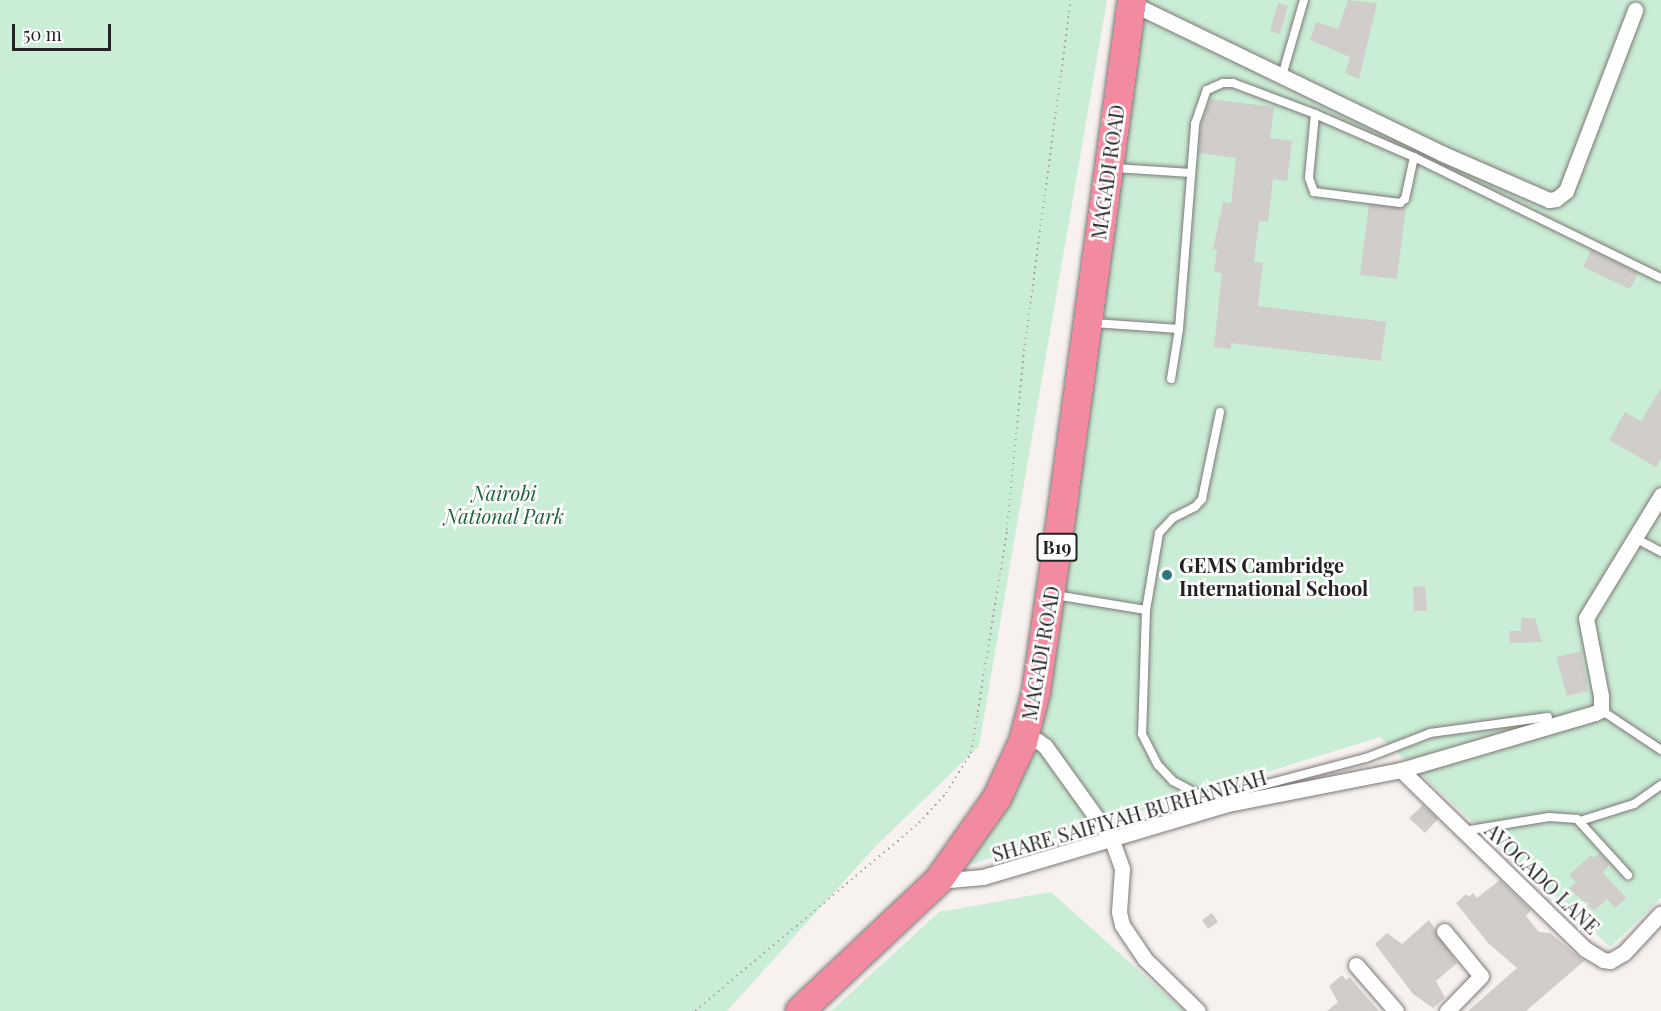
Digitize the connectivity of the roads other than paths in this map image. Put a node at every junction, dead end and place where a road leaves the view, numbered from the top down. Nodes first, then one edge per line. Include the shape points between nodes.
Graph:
1 (1304, 0) edge
2 (1132, 2) edge
3 (1635, 10) dead end
4 (1282, 76) junction
5 (1315, 114) junction
6 (1414, 157) junction
7 (1107, 168) junction
8 (1191, 173) junction
9 (1661, 278) edge
10 (1087, 323) junction
11 (1179, 329) junction
12 (1171, 378) dead end
13 (1220, 412) dead end
14 (1661, 495) edge
15 (1635, 538) junction
16 (1661, 552) edge
17 (1050, 594) junction
18 (1146, 610) junction
19 (1601, 710) junction
20 (1548, 717) dead end
21 (1023, 742) junction
22 (1661, 750) edge
23 (1401, 770) junction
24 (1661, 785) edge
25 (1580, 821) junction
26 (1463, 831) junction
27 (1111, 838) junction
28 (1628, 875) dead end
29 (938, 881) junction
30 (1661, 913) edge
31 (1444, 931) dead end
32 (1356, 965) dead end
33 (800, 1011) edge
34 (1198, 1011) edge
35 (1396, 1011) edge
36 (1447, 1011) edge

1 - 4 lane
2 - 4 street
2 - 7 highway, MAGADI ROAD / B19
3 - 4 street via 1566,191 1556,200 1509,184
5 - 6 lane
5 - 6 lane via 1309,178 1314,192 1400,203 1405,200
5 - 8 lane via 1233,82 1215,84 1200,101
6 - 9 lane
7 - 8 lane
7 - 10 highway, MAGADI ROAD / B19
8 - 11 lane
10 - 11 lane
10 - 17 highway, MAGADI ROAD / B19
11 - 12 lane
13 - 18 lane via 1202,499 1173,518 1159,533
14 - 15 street
15 - 16 lane
15 - 19 street via 1586,618
17 - 18 lane
17 - 21 highway, MAGADI ROAD / B19
18 - 20 lane via 1142,734 1158,765 1173,781 1201,796 1218,797 1366,758 1430,733
19 - 22 lane
19 - 23 street, SHARE SAIFIYAH BURHANIYAH via 1579,721
21 - 27 street via 1038,741 1045,746
21 - 29 highway, MAGADI ROAD / B19 via 997,798
23 - 26 street, AVOCADO LANE
23 - 27 street, SHARE SAIFIYAH BURHANIYAH via 1228,804
24 - 25 lane via 1634,804
25 - 26 lane via 1549,817
25 - 28 lane
26 - 30 street, AVOCADO LANE via 1585,949 1603,960 1610,961 1624,953
27 - 29 street, SHARE SAIFIYAH BURHANIYAH via 983,877
27 - 34 street via 1122,875 1122,925 1145,959
29 - 33 highway, MAGADI ROAD / B19
31 - 36 street via 1481,976
32 - 35 street

